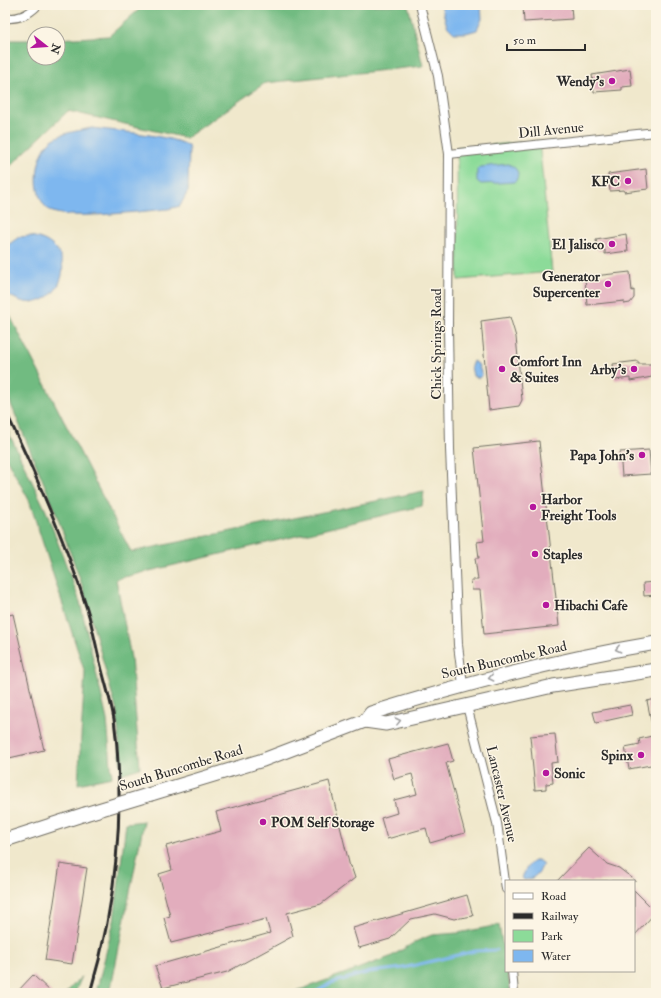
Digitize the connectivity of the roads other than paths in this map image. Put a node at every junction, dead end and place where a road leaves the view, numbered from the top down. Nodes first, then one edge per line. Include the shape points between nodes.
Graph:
1 (38, 5) edge
2 (420, 5) edge
3 (5, 18) edge
4 (656, 132) edge
5 (449, 154) junction
6 (656, 643) edge
7 (656, 670) edge
8 (463, 685) junction
9 (466, 706) junction
10 (365, 721) junction
11 (5, 840) edge
12 (505, 882) edge
13 (512, 972) edge
14 (514, 993) edge

1 - 3 street via 22,17
2 - 5 street, Chick Springs Road via 438,76
4 - 5 street, Dill Avenue
5 - 8 street, Chick Springs Road via 450,442 458,645
6 -> 8 main road, South Buncombe Road via 623,648
7 - 9 main road, South Buncombe Road via 553,686
8 - 10 main road, South Buncombe Road via 371,713
10 -> 9 main road, South Buncombe Road via 386,724
9 - 12 street, Lancaster Avenue via 497,823
10 - 11 main road, South Buncombe Road, bridge via 263,760
13 - 14 street

